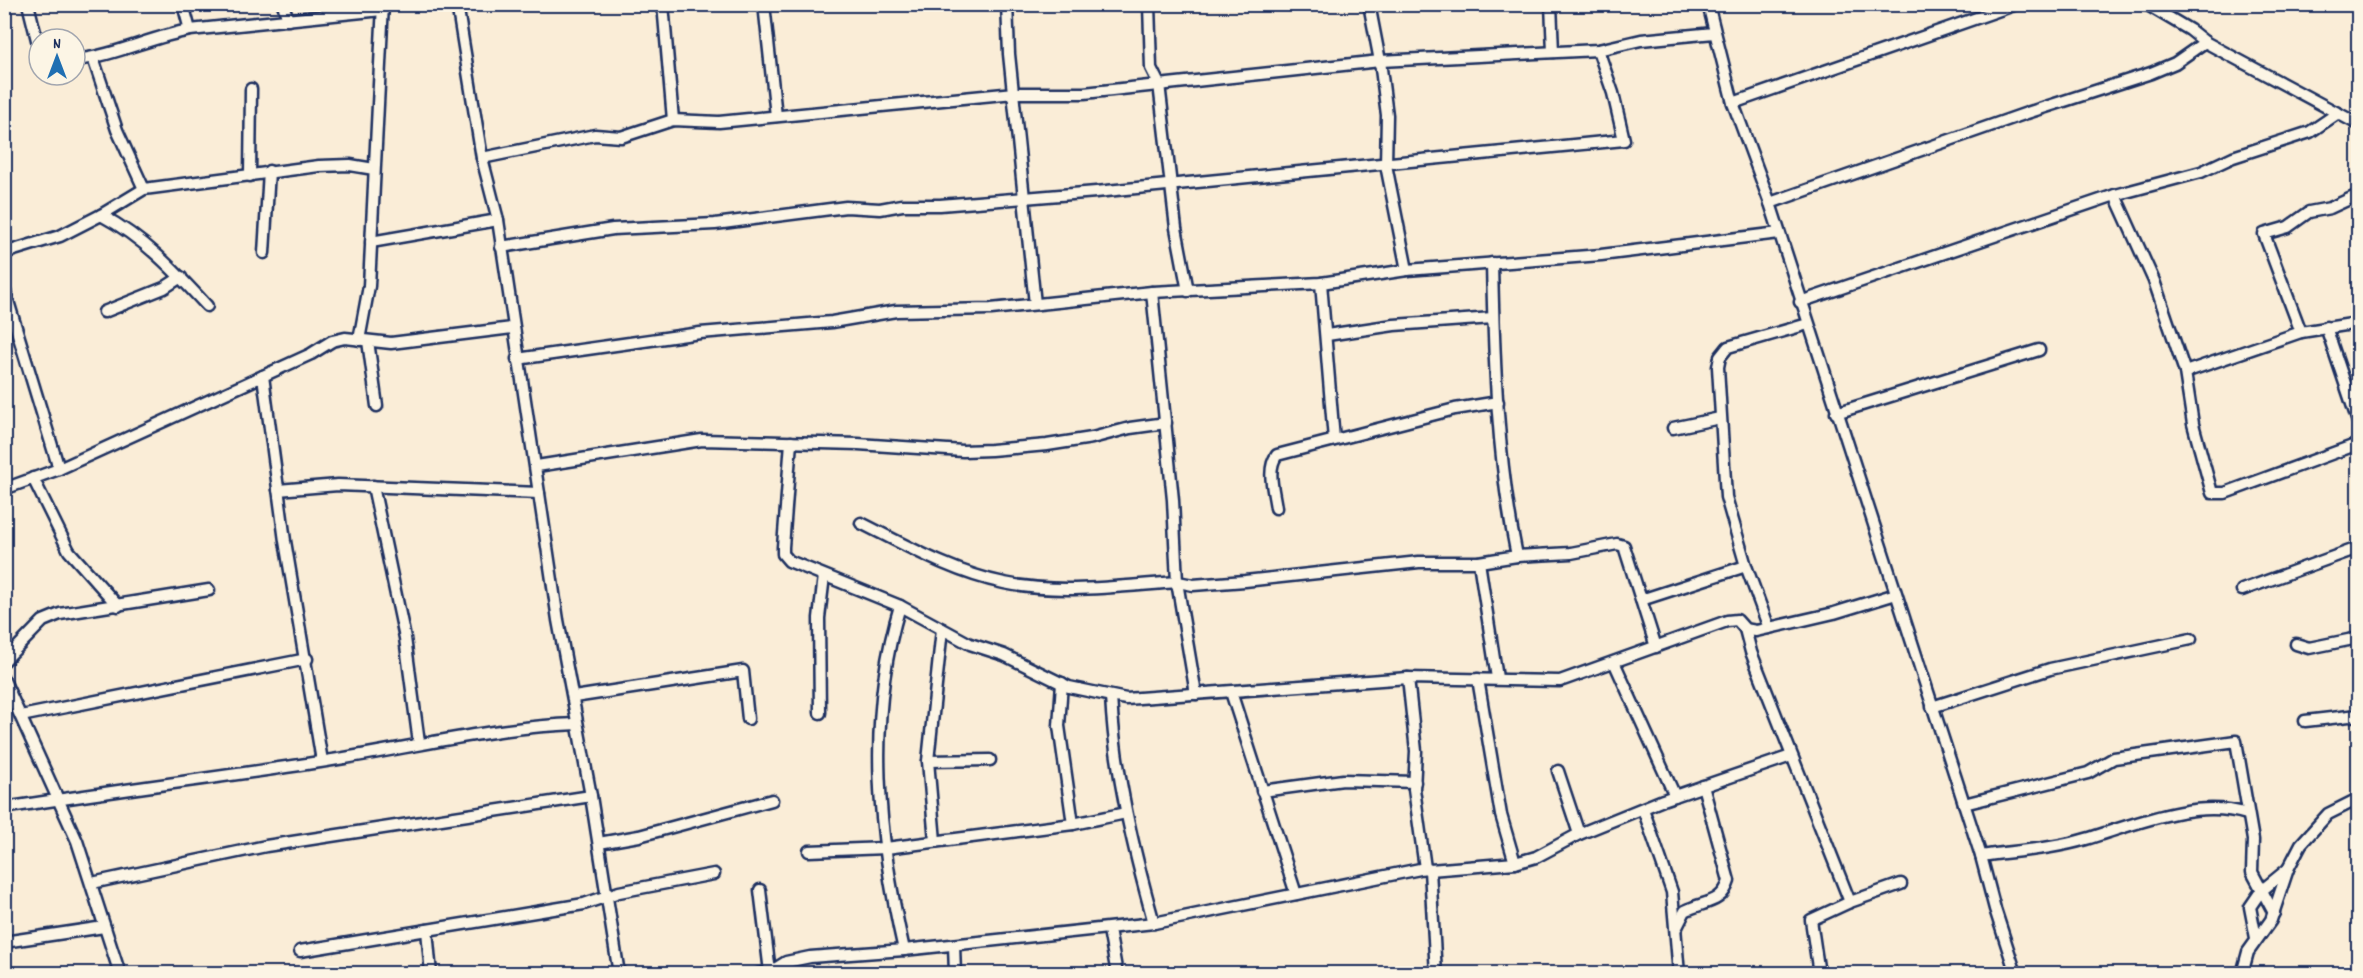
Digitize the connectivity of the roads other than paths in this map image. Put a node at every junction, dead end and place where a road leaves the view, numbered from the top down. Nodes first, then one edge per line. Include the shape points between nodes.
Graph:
1 (28, 4) edge
2 (183, 4) edge
3 (283, 4) edge
4 (457, 4) edge
5 (663, 4) edge
6 (764, 4) edge
7 (1006, 4) edge
8 (1149, 4) edge
9 (1369, 4) edge
10 (1551, 4) edge
11 (1708, 4) edge
12 (2017, 4) edge
13 (2146, 4) edge
14 (382, 7) edge
15 (288, 20) junction
16 (34, 27) edge
17 (190, 30) junction
18 (1714, 33) junction
19 (2205, 42) junction
20 (1598, 50) junction
21 (1553, 52) junction
22 (93, 58) junction
23 (87, 59) edge
24 (1380, 61) junction
25 (1159, 84) junction
26 (250, 89) dead end
27 (1014, 93) junction
28 (1733, 103) junction
29 (2338, 113) junction
30 (776, 116) junction
31 (673, 120) junction
32 (2358, 124) edge
33 (482, 158) junction
34 (1386, 165) junction
35 (374, 169) junction
36 (269, 171) junction
37 (250, 176) junction
38 (1171, 184) junction
39 (144, 189) junction
40 (2115, 195) junction
41 (2358, 195) edge
42 (1024, 198) junction
43 (1770, 203) junction
44 (101, 215) junction
45 (498, 220) junction
46 (1779, 233) junction
47 (371, 242) junction
48 (501, 247) junction
49 (4, 253) edge
50 (264, 253) dead end
51 (1492, 262) junction
52 (1407, 270) junction
53 (181, 277) junction
54 (1321, 283) junction
55 (4, 288) edge
56 (1188, 291) junction
57 (1152, 292) junction
58 (1800, 302) junction
59 (1035, 304) junction
60 (207, 306) dead end
61 (104, 312) dead end
62 (1493, 318) junction
63 (2358, 323) edge
64 (1808, 324) junction
65 (2326, 327) junction
66 (512, 328) junction
67 (2301, 332) junction
68 (1327, 335) junction
69 (363, 341) junction
70 (2039, 350) dead end
71 (517, 359) junction
72 (2185, 372) junction
73 (263, 376) junction
74 (1498, 402) junction
75 (377, 406) dead end
76 (1836, 412) junction
77 (1719, 418) junction
78 (2358, 422) edge
79 (1166, 423) junction
80 (1673, 428) dead end
81 (1334, 440) junction
82 (791, 442) junction
83 (2358, 444) edge
84 (537, 466) junction
85 (59, 469) junction
86 (33, 478) junction
87 (373, 486) junction
88 (4, 489) edge
89 (278, 490) junction
90 (539, 493) junction
91 (1276, 508) dead end
92 (861, 523) dead end
93 (2358, 548) edge
94 (1517, 556) junction
95 (1479, 562) junction
96 (1746, 566) junction
97 (824, 576) junction
98 (1178, 582) junction
99 (209, 590) dead end
100 (2241, 590) dead end
101 (1896, 594) junction
102 (1641, 600) junction
103 (118, 606) junction
104 (900, 606) junction
105 (1770, 628) junction
106 (942, 629) junction
107 (1745, 629) junction
108 (2358, 638) edge
109 (2191, 639) dead end
110 (2296, 644) dead end
111 (1656, 647) junction
112 (307, 659) junction
113 (4, 661) edge
114 (1615, 664) junction
115 (1408, 678) junction
116 (1497, 678) junction
117 (1478, 679) junction
118 (4, 680) edge
119 (1062, 683) junction
120 (1231, 692) junction
121 (7, 693) edge
122 (1196, 694) junction
123 (574, 697) junction
124 (1111, 697) junction
125 (1932, 707) junction
126 (820, 713) dead end
127 (2358, 715) edge
128 (21, 716) junction
129 (748, 719) dead end
130 (2305, 721) dead end
131 (577, 724) junction
132 (419, 743) junction
133 (1791, 756) junction
134 (990, 760) dead end
135 (322, 761) junction
136 (928, 761) junction
137 (1558, 771) dead end
138 (1415, 782) junction
139 (1703, 786) junction
140 (1262, 791) junction
141 (591, 796) junction
142 (1675, 796) junction
143 (60, 799) junction
144 (2358, 799) edge
145 (772, 800) dead end
146 (1964, 804) junction
147 (4, 808) edge
148 (1643, 809) junction
149 (1126, 813) junction
150 (2247, 814) junction
151 (1073, 824) junction
152 (1579, 834) junction
153 (935, 841) junction
154 (599, 843) junction
155 (885, 848) junction
156 (809, 850) dead end
157 (1982, 856) junction
158 (1515, 863) junction
159 (1428, 869) junction
160 (2288, 869) junction
161 (714, 874) dead end
162 (92, 883) junction
163 (1901, 884) dead end
164 (759, 890) dead end
165 (2261, 891) junction
166 (1296, 894) junction
167 (608, 897) junction
168 (1850, 902) junction
169 (2274, 913) junction
170 (1154, 923) junction
171 (104, 927) junction
172 (1677, 927) junction
173 (427, 930) junction
174 (1109, 930) junction
175 (2256, 938) junction
176 (4, 942) edge
177 (954, 945) junction
178 (904, 950) junction
179 (300, 951) dead end
180 (770, 972) junction
181 (120, 974) edge
182 (431, 974) edge
183 (619, 974) edge
184 (758, 974) edge
185 (955, 974) edge
186 (1117, 974) edge
187 (1436, 974) edge
188 (1679, 974) edge
189 (1819, 974) edge
190 (2016, 974) edge
191 (2242, 974) edge

1 - 16 street
2 - 17 street
3 - 15 street
4 - 33 street
5 - 31 street
6 - 30 street
7 - 27 street
8 - 25 street via 1151,68
9 - 24 street
10 - 21 street
11 - 18 street
12 - 28 street
13 - 19 street
14 - 15 street
14 - 35 street
15 - 17 street
17 - 22 street
18 - 20 street via 1641,40
18 - 28 street
19 - 29 street
19 - 43 street via 2175,63 2151,73
20 - 21 street
20 - 34 street via 1624,140
21 - 24 street
22 - 23 street
22 - 39 street via 117,130
24 - 25 street
24 - 34 street via 1387,115
25 - 27 street via 1084,93
25 - 38 street
26 - 37 street
27 - 30 street
27 - 42 street
28 - 43 street
29 - 32 street
29 - 40 street via 2310,132 2233,157 2201,172
30 - 31 street via 718,122
31 - 33 street via 621,137 595,135
33 - 45 street
34 - 38 street
34 - 52 street
35 - 36 street via 350,165
35 - 47 street
36 - 37 street
36 - 50 street
37 - 39 street
38 - 42 street
38 - 56 street
39 - 44 street
40 - 58 street
40 - 72 street via 2154,281
41 - 67 street via 2330,208 2309,212 2288,227 2264,234
42 - 48 street via 880,209 846,207 715,224 613,229
42 - 59 street
43 - 46 street
44 - 49 street via 60,236
44 - 53 street via 150,247
45 - 47 street
45 - 48 street
46 - 51 street via 1601,255
46 - 58 street
47 - 69 street
48 - 66 street
51 - 52 street
51 - 62 street
52 - 54 street
53 - 60 street
53 - 61 street
54 - 56 street
54 - 68 street
55 - 85 street
56 - 57 street
57 - 59 street
57 - 79 street
58 - 64 street
59 - 71 street via 896,311
62 - 68 street via 1394,325
62 - 74 street
63 - 65 street
64 - 76 street
64 - 77 street via 1723,351 1717,383
65 - 67 street
65 - 78 street
66 - 69 street via 391,343
66 - 71 street
67 - 72 street
68 - 81 street
69 - 73 street via 332,341
69 - 75 street
70 - 76 street
71 - 84 street
72 - 83 street via 2193,424 2208,482 2215,494
73 - 85 street
73 - 89 street
74 - 81 street
74 - 94 street via 1506,501
76 - 101 street
77 - 80 street
77 - 96 street via 1726,497
79 - 82 street via 1047,445 981,450
79 - 98 street
81 - 91 street via 1277,455 1272,462
82 - 84 street via 702,440
82 - 97 street via 783,554 789,561
84 - 90 street
85 - 86 street
86 - 88 street
86 - 103 street via 69,551
87 - 89 street
87 - 90 street
87 - 132 street via 403,629
89 - 112 street
90 - 123 street
92 - 98 street via 951,566 1007,584 1089,588
93 - 100 street
94 - 95 street
94 - 102 street via 1624,546
95 - 98 street via 1419,562 1245,581 1192,585
95 - 116 street
96 - 102 street
96 - 105 street
97 - 104 street
97 - 126 street via 819,618
98 - 122 street
99 - 103 street
101 - 105 street
101 - 125 street
102 - 111 street
103 - 113 street via 60,614 43,621
104 - 106 street
104 - 155 street via 890,639 879,722
105 - 107 street via 1756,632
106 - 119 street
106 - 136 street
107 - 111 street via 1737,620 1727,621
107 - 133 street
108 - 110 street via 2309,648
109 - 125 street via 2050,669
111 - 114 street
112 - 128 street
112 - 135 street
114 - 116 street via 1550,682
114 - 142 street
115 - 117 street
115 - 120 street
115 - 138 street via 1416,751
116 - 117 street
117 - 158 street via 1501,815
118 - 121 street
119 - 124 street
119 - 151 street via 1059,726
120 - 122 street
120 - 140 street
121 - 128 street
122 - 124 street
123 - 129 street via 743,671
123 - 131 street
124 - 149 street
125 - 146 street
127 - 130 street
128 - 143 street
131 - 132 street
131 - 141 street
132 - 135 street
133 - 139 street
133 - 168 street
134 - 136 street
135 - 143 street
136 - 153 street
137 - 152 street
138 - 140 street via 1342,780
138 - 159 street
139 - 142 street
139 - 172 street via 1729,881 1726,892 1717,900 1685,911
140 - 166 street
141 - 154 street
141 - 162 street via 287,843
142 - 148 street
143 - 147 street
143 - 162 street
144 - 160 street via 2320,821 2301,844
145 - 154 street
146 - 150 street via 2088,773 2114,758 2236,741
146 - 157 street
148 - 152 street
148 - 172 street via 1672,892
149 - 151 street
149 - 170 street
150 - 157 street via 2218,808 2132,824 2086,839
150 - 165 street via 2253,840 2252,872
151 - 153 street
152 - 158 street via 1559,847
153 - 155 street
154 - 167 street
155 - 156 street
155 - 178 street
157 - 190 street
158 - 159 street
159 - 166 street
159 - 187 street
160 - 165 street
160 - 169 street
161 - 167 street
162 - 171 street
163 - 168 street
164 - 180 street
165 - 169 street
165 - 175 street via 2250,907
166 - 170 street
167 - 173 street
167 - 183 street
168 - 189 street via 1811,920
169 - 175 street
170 - 174 street
171 - 176 street
171 - 181 street
172 - 188 street
173 - 179 street
173 - 182 street
174 - 177 street
174 - 186 street
175 - 191 street
177 - 178 street
177 - 185 street
178 - 180 street via 810,957 786,962
180 - 184 street

